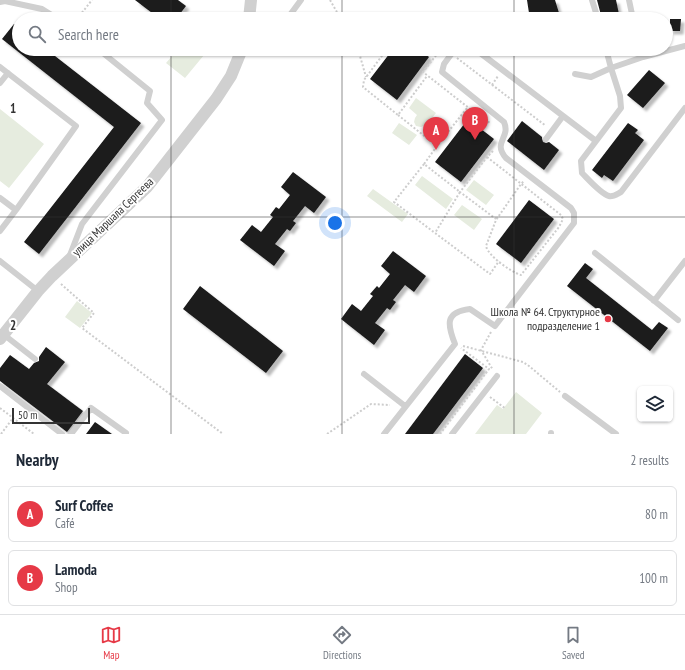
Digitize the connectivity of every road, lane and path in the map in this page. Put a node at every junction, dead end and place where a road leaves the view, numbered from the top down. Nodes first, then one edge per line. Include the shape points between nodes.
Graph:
1 (92, 0) edge
2 (251, 0) edge
3 (301, 0) edge
4 (330, 0) edge
5 (592, 0) edge
6 (629, 0) edge
7 (0, 2) edge
8 (47, 12) edge
9 (83, 12) edge
10 (250, 12) edge
11 (292, 12) edge
12 (337, 12) edge
13 (596, 12) edge
14 (632, 12) edge
15 (685, 46) edge
16 (673, 49) edge
17 (107, 56) edge
18 (239, 56) edge
19 (360, 56) edge
20 (382, 56) edge
21 (436, 56) edge
22 (450, 56) edge
23 (459, 56) edge
24 (484, 56) edge
25 (608, 56) edge
26 (647, 56) edge
27 (643, 57) joint
28 (0, 67) edge
29 (611, 68) junction
30 (8, 73) junction
31 (575, 74) dead end
32 (428, 76) junction
33 (366, 77) junction
34 (0, 83) edge
35 (474, 98) junction
36 (468, 107) junction
37 (685, 108) edge
38 (398, 115) junction
39 (563, 116) junction
40 (488, 123) dead end
41 (552, 130) junction
42 (546, 139) dead end
43 (596, 141) junction
44 (437, 146) junction
45 (492, 152) dead end
46 (487, 157) junction
47 (424, 164) junction
48 (521, 184) junction
49 (460, 192) junction
50 (0, 198) edge
51 (16, 210) junction
52 (496, 220) junction
53 (0, 231) edge
54 (435, 233) junction
55 (595, 253) dead end
56 (68, 260) junction
57 (0, 261) edge
58 (685, 261) edge
59 (499, 262) junction
60 (52, 276) junction
61 (38, 291) junction
62 (654, 301) junction
63 (678, 320) dead end
64 (494, 326) junction
65 (1, 335) edge
66 (455, 344) junction
67 (481, 350) junction
68 (36, 360) dead end
69 (364, 374) dead end
70 (497, 376) joint
71 (0, 386) edge
72 (484, 392) junction
73 (565, 396) joint
74 (405, 406) junction
75 (0, 408) edge
76 (506, 409) dead end
77 (13, 418) junction
78 (126, 433) dead end
79 (1, 434) edge
80 (34, 434) edge
81 (62, 434) edge
82 (71, 434) edge
83 (223, 434) edge
84 (327, 434) edge
85 (384, 434) edge
86 (440, 434) edge
87 (452, 434) edge
88 (616, 434) edge

1 - 9 path
2 - 10 street
3 - 11 lane
4 - 12 path
5 - 13 lane
6 - 14 lane
7 - 8 lane via 5,1
15 - 16 lane
17 - 56 lane via 150,91 147,103 162,120 82,224
18 - 56 street, улица Маршала Сергеева via 231,76 216,99 151,182
19 - 33 path
20 - 33 path
21 - 32 path via 423,72
22 - 35 lane via 442,72
23 - 41 path
24 - 39 lane
25 - 29 lane
26 - 27 lane
27 - 29 lane
28 - 30 lane
29 - 31 lane via 591,77
29 - 43 lane via 622,108
30 - 34 lane
30 - 51 lane via 76,126
32 - 36 path
32 - 38 path
33 - 38 path via 363,87
35 - 36 path
35 - 64 lane via 504,122 506,127 500,149 506,158 571,208 574,214 574,224
36 - 40 path
36 - 44 path
37 - 43 lane via 621,192 616,195 609,196 602,192 582,173 581,161
38 - 44 path
39 - 41 lane
39 - 43 lane
41 - 42 lane
44 - 47 path
45 - 46 path
46 - 48 path
46 - 49 path
47 - 49 path
47 - 54 path via 394,202
48 - 52 path
48 - 59 path via 564,219 521,275
49 - 52 path
49 - 54 path
50 - 51 lane
51 - 53 lane
52 - 59 path via 486,250
54 - 59 path via 490,274
55 - 62 lane
56 - 60 street, улица Маршала Сергеева
57 - 61 lane
58 - 62 lane
60 - 61 street, улица Маршала Сергеева
60 - 83 path via 94,313 82,328
61 - 65 street, улица Маршала Сергеева
62 - 63 lane
64 - 66 lane via 470,309 458,311 453,314 450,323
64 - 67 path
65 - 68 lane
66 - 67 path
66 - 74 lane
66 - 86 path via 489,369
67 - 70 path
67 - 73 path via 523,362
69 - 74 lane
70 - 72 lane
71 - 81 lane
72 - 76 path
72 - 87 lane
73 - 88 lane
74 - 84 path via 371,404
74 - 85 lane
75 - 77 path
77 - 79 path
77 - 80 path
78 - 82 lane via 91,408

